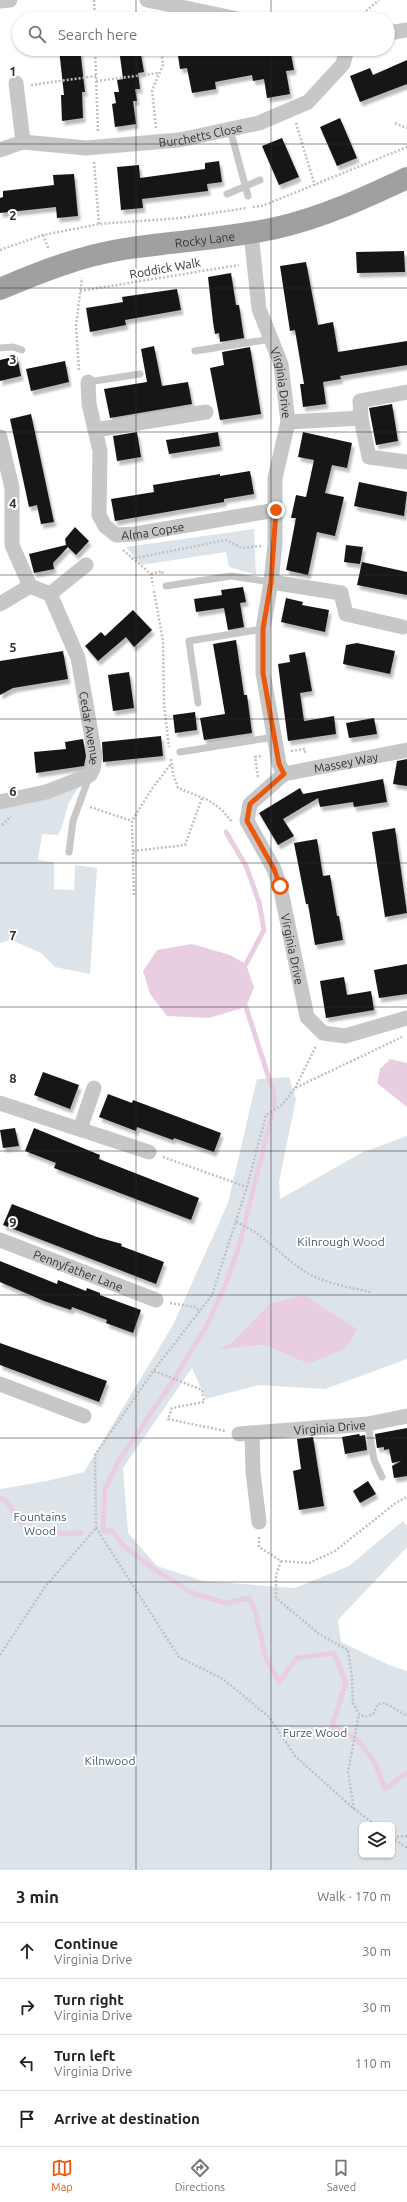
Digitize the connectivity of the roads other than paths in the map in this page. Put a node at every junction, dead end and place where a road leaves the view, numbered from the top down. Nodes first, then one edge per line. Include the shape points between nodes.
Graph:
1 (10, 0) edge
2 (147, 0) edge
3 (0, 1) edge
4 (204, 12) edge
5 (407, 30) edge
6 (395, 32) edge
7 (345, 56) edge
8 (16, 85) road end
9 (230, 129) junction
10 (23, 142) junction
11 (0, 150) edge
12 (407, 178) edge
13 (260, 180) dead end
14 (245, 187) junction
15 (227, 194) dead end
16 (248, 196) dead end
17 (250, 233) junction
18 (0, 289) edge
19 (271, 339) junction
20 (0, 348) edge
21 (22, 350) dead end
22 (195, 351) dead end
23 (140, 374) dead end
24 (83, 378) joint
25 (407, 392) edge
26 (206, 412) dead end
27 (361, 418) junction
28 (288, 422) junction
29 (96, 430) junction
30 (0, 437) edge
31 (407, 462) edge
32 (276, 510) junction
33 (86, 565) dead end
34 (271, 582) junction
35 (30, 586) junction
36 (166, 586) dead end
37 (50, 594) junction
38 (0, 604) edge
39 (403, 627) dead end
40 (263, 629) junction
41 (198, 703) dead end
42 (274, 737) junction
43 (407, 750) edge
44 (180, 752) dead end
45 (284, 774) junction
46 (90, 775) junction
47 (0, 802) edge
48 (69, 852) dead end
49 (407, 1018) edge
50 (94, 1088) dead end
51 (0, 1103) edge
52 (80, 1128) junction
53 (149, 1152) road end
54 (0, 1240) edge
55 (156, 1300) road end
56 (0, 1384) edge
57 (84, 1416) dead end
58 (407, 1416) edge
59 (368, 1424) junction
60 (382, 1477) dead end
61 (259, 1522) road end

1 - 3 street
2 - 4 street
5 - 6 street
7 - 9 street, Burchetts Close via 343,64 308,102 259,123
8 - 10 street
9 - 10 street, Burchetts Close via 179,140 95,148
9 - 14 lane
10 - 11 street, Burchetts Close
12 - 17 highway, Rocky Lane via 324,214
13 - 14 lane
14 - 15 lane
14 - 16 lane
17 - 18 highway, Rocky Lane via 122,249 65,262
17 - 19 street, Virginia Drive via 259,309
19 - 22 lane
19 - 28 street, Virginia Drive via 281,364
20 - 21 lane via 13,347
23 - 24 lane
24 - 29 street, Alma Copse
25 - 27 street via 360,401
26 - 29 street
27 - 28 street
27 - 31 street via 369,457
28 - 32 street, Virginia Drive via 275,478
29 - 32 street, Alma Copse via 100,451 99,515 104,526 116,535
30 - 35 street via 12,488 12,545
32 - 34 street, Virginia Drive
33 - 37 street
34 - 36 lane via 231,576
34 - 39 street via 341,593 346,614
34 - 40 street, Virginia Drive
35 - 37 street
35 - 38 street
37 - 46 street, Cedar Avenue via 78,658 95,756
40 - 41 lane via 189,641
40 - 42 street, Virginia Drive via 263,673
42 - 44 lane
42 - 45 street, Virginia Drive via 279,764
43 - 45 street, Massey Way
45 - 49 street, Virginia Drive via 250,804 247,821 274,869 280,886 307,1017 323,1033 345,1036
46 - 47 street, Cedar Avenue via 46,792
46 - 48 lane via 73,821
50 - 52 street
51 - 52 street
52 - 53 street
54 - 55 street, Pennyfather Lane
56 - 57 street
58 - 59 street, Virginia Drive
59 - 60 lane via 374,1460
59 - 61 street, Virginia Drive via 245,1433

